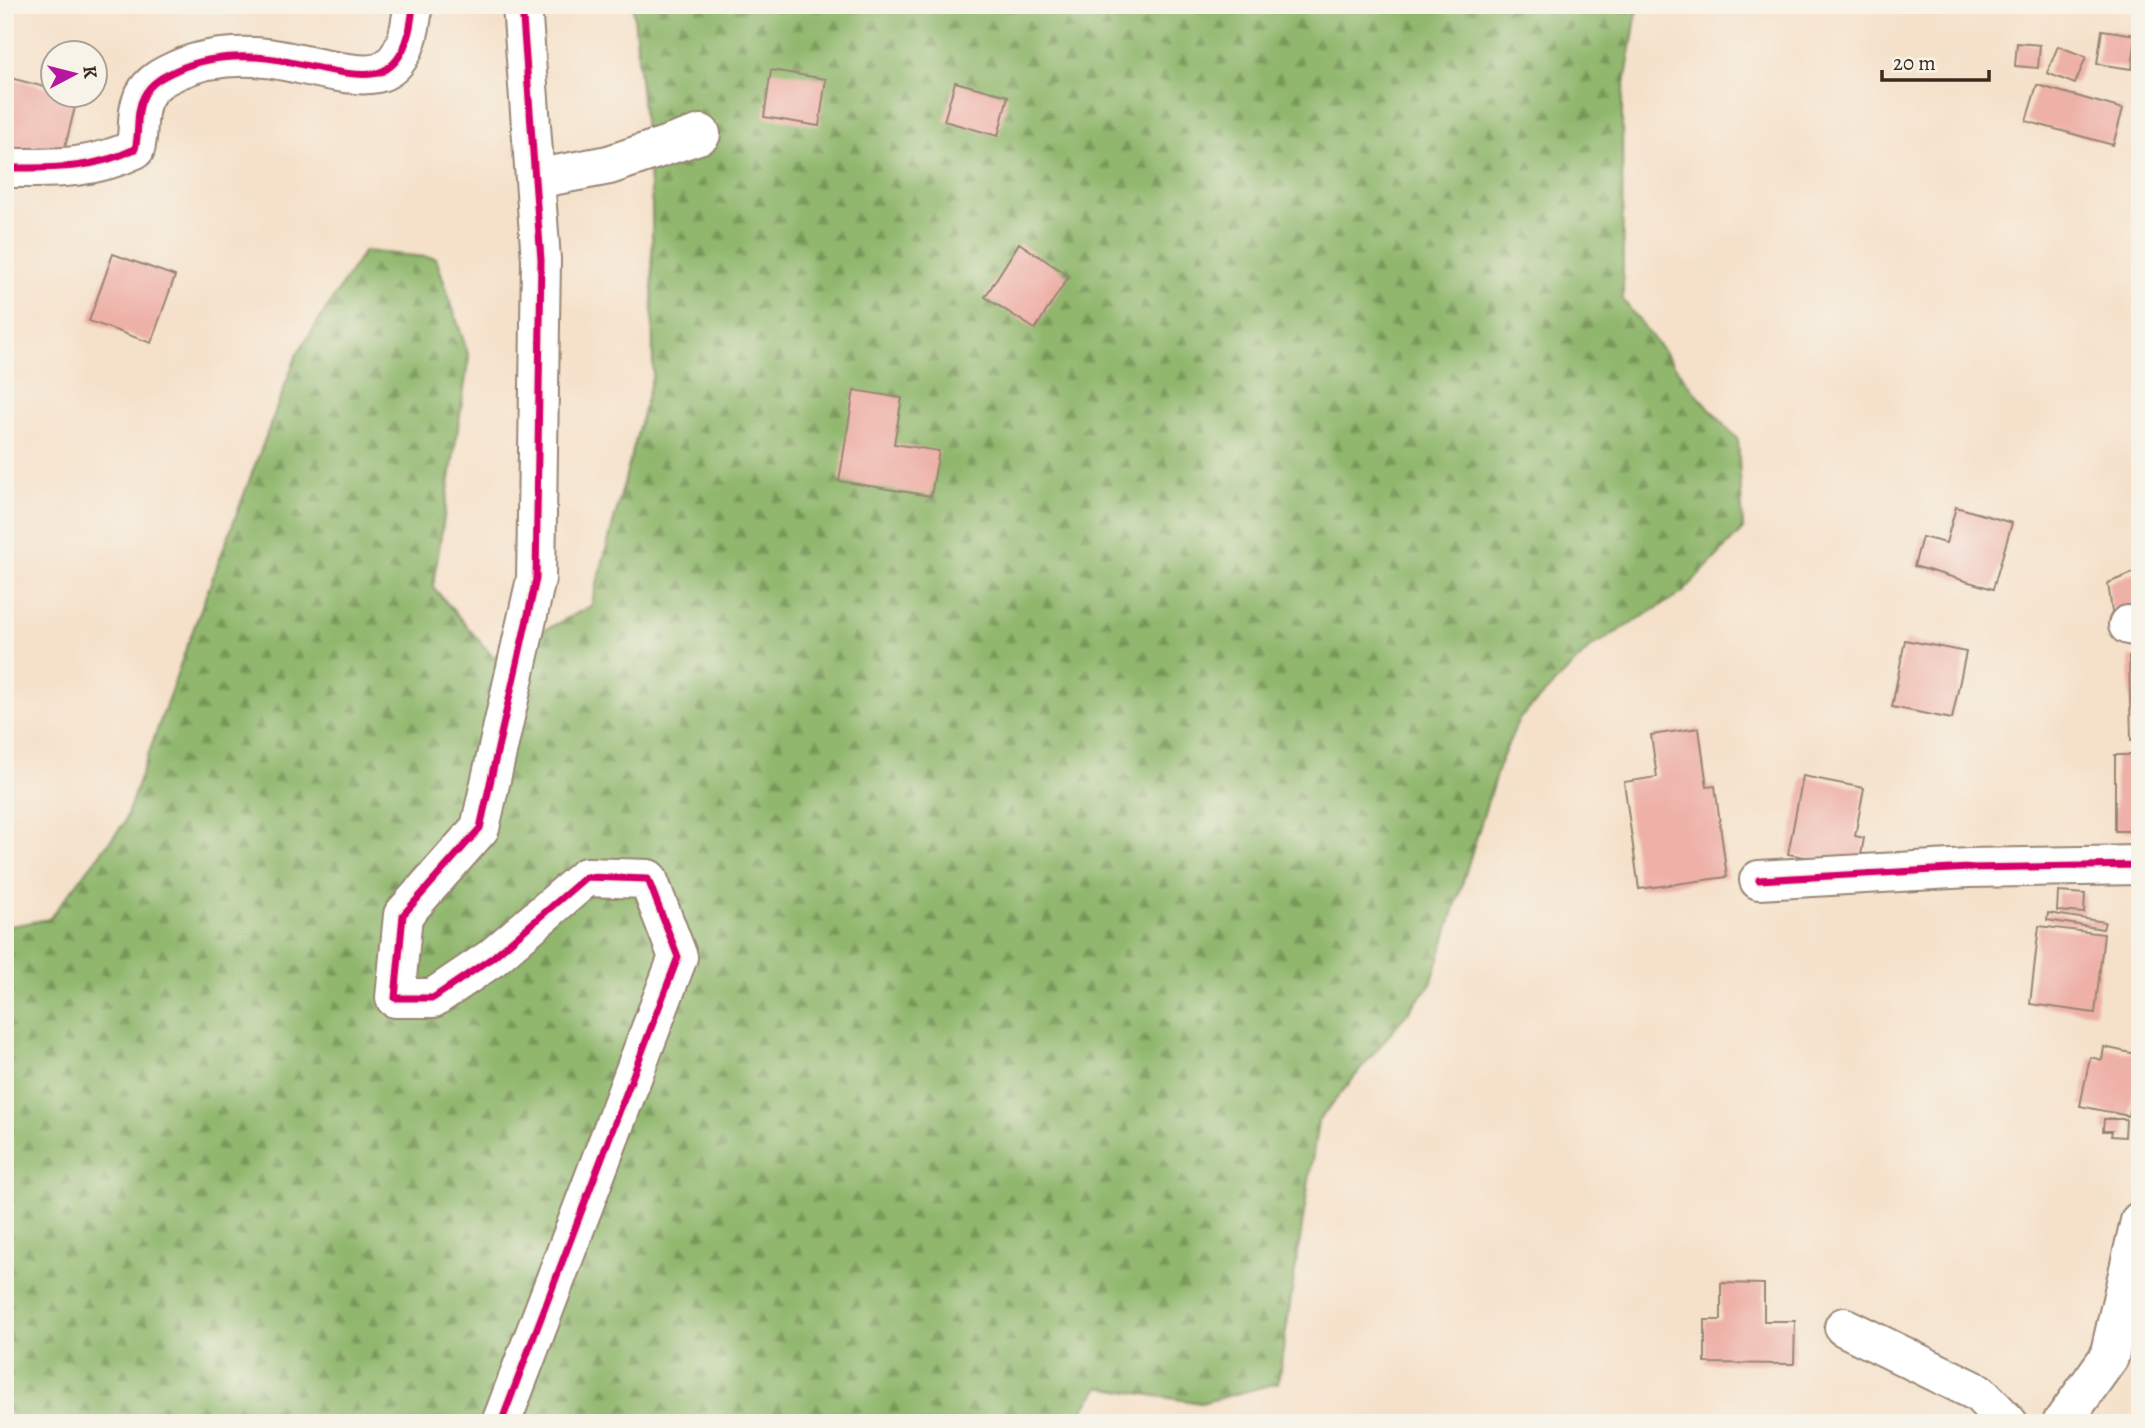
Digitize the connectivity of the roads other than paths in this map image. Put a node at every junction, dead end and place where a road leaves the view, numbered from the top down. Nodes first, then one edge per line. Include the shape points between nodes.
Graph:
1 (413, 5) edge
2 (522, 5) edge
3 (701, 134) dead end
4 (5, 167) edge
5 (536, 179) junction
6 (2140, 865) edge
7 (1759, 880) dead end
8 (2140, 1221) edge
9 (1844, 1327) dead end
10 (501, 1423) edge
11 (2008, 1423) edge
12 (2062, 1423) edge

1 - 4 street via 403,51 382,72 331,70 267,58 220,58 188,65 158,79 144,96 135,149 112,160 68,169
2 - 5 street
3 - 5 street via 609,165
5 - 10 street via 541,260 536,579 480,828 403,915 395,998 433,998 492,958 586,877 648,878 678,957
6 - 7 street via 1969,868
8 - 12 street via 2109,1357
9 - 11 street via 1979,1393

